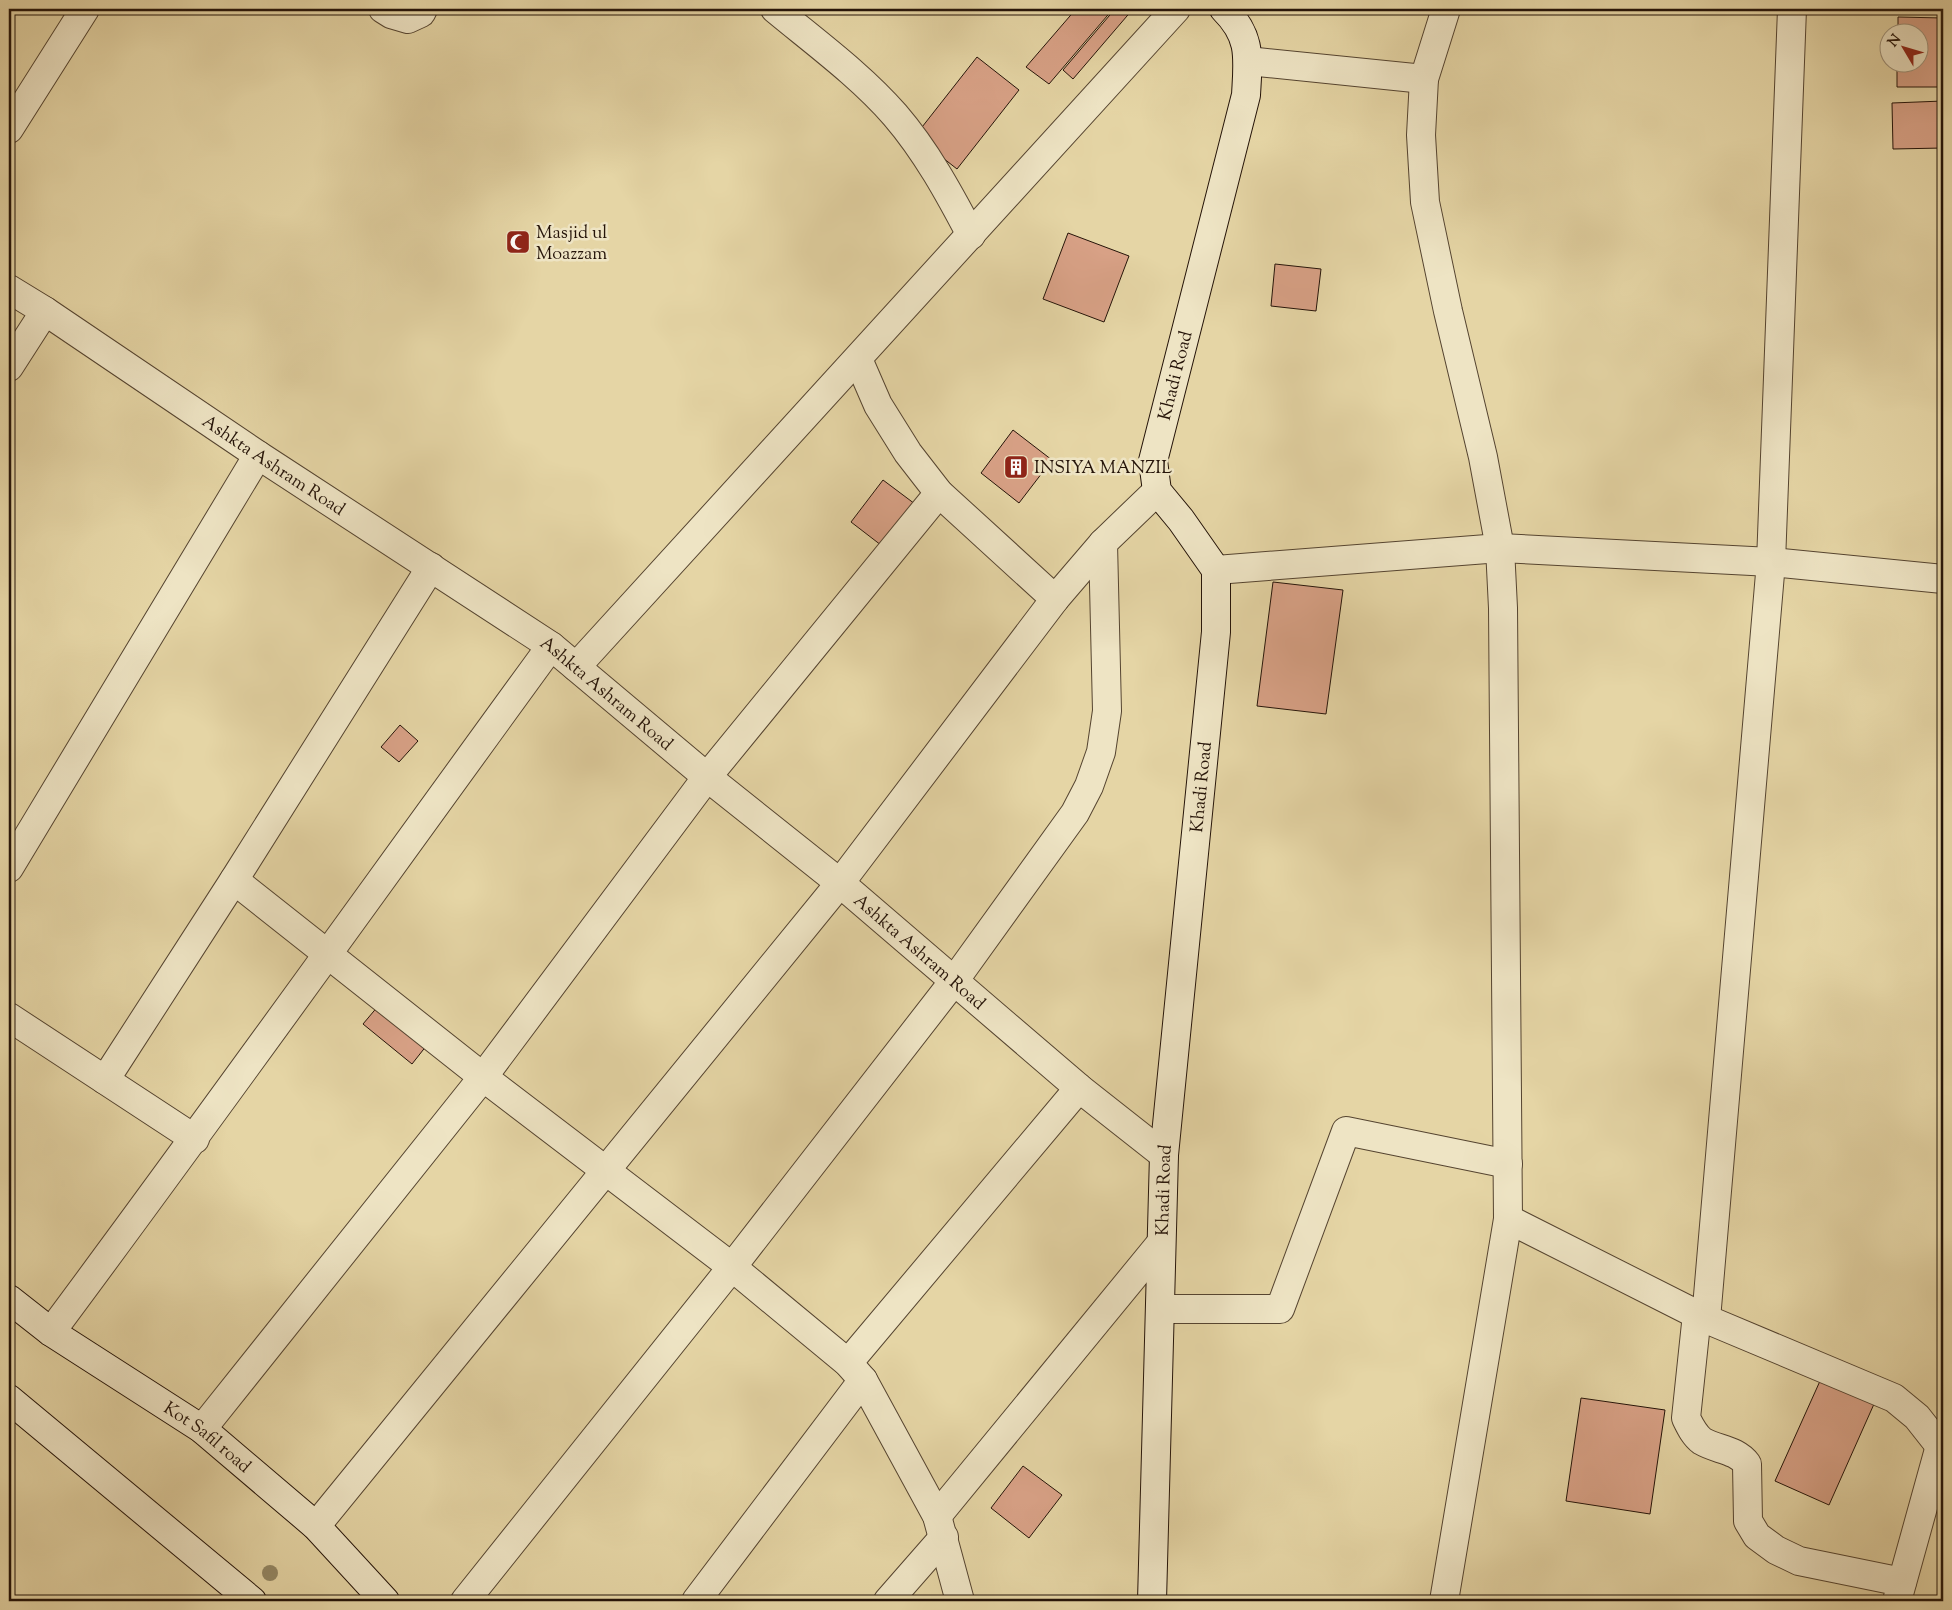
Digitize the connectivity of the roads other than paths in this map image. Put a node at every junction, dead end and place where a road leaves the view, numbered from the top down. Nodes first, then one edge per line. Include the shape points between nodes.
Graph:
1 (85, 9) edge
2 (383, 9) edge
3 (423, 9) edge
4 (775, 9) edge
5 (1176, 9) edge
6 (1224, 9) edge
7 (1446, 9) edge
8 (1792, 9) edge
9 (1248, 61) junction
10 (1424, 79) junction
11 (9, 129) edge
12 (971, 235) junction
13 (9, 289) edge
14 (45, 311) junction
15 (858, 359) junction
16 (9, 367) edge
17 (258, 455) junction
18 (1157, 491) junction
19 (939, 493) junction
20 (1103, 543) junction
21 (1500, 548) junction
22 (1770, 562) junction
23 (431, 567) junction
24 (1216, 570) junction
25 (1943, 579) edge
26 (1056, 599) junction
27 (551, 646) junction
28 (576, 667) junction
29 (708, 777) junction
30 (9, 868) edge
31 (234, 880) junction
32 (840, 883) junction
33 (327, 953) junction
34 (954, 981) junction
35 (9, 1017) edge
36 (483, 1077) junction
37 (105, 1080) junction
38 (1079, 1088) junction
39 (195, 1139) junction
40 (1164, 1155) junction
41 (1508, 1164) junction
42 (605, 1169) junction
43 (1508, 1219) junction
44 (1161, 1243) junction
45 (732, 1267) junction
46 (9, 1299) edge
47 (1160, 1309) junction
48 (1702, 1316) junction
49 (51, 1332) junction
50 (855, 1372) junction
51 (9, 1399) edge
52 (202, 1429) junction
53 (1942, 1444) edge
54 (316, 1526) junction
55 (940, 1526) junction
56 (1899, 1592) edge
57 (252, 1601) edge
58 (385, 1601) edge
59 (465, 1601) edge
60 (696, 1601) edge
61 (888, 1601) edge
62 (960, 1601) edge
63 (1152, 1601) edge
64 (1444, 1601) edge

1 - 11 street
2 - 3 street via 408,19
4 - 12 street via 850,70 896,116 941,178
5 - 12 street
6 - 9 street, Khadi Road via 1244,36
7 - 10 street
8 - 22 street
9 - 10 street
9 - 18 street, Khadi Road via 1246,95 1152,461
10 - 21 street via 1421,135 1425,202 1483,457
12 - 15 street
13 - 14 street, Ashkta Ashram Road
14 - 16 street
14 - 17 street, Ashkta Ashram Road
15 - 19 street via 878,405 908,453
15 - 28 street
17 - 23 street, Ashkta Ashram Road
17 - 30 street
18 - 20 street
18 - 24 street
19 - 26 street
19 - 29 street
20 - 26 street
20 - 34 street via 1107,711 1101,752 1075,813
21 - 22 street
21 - 24 street
21 - 41 street
22 - 25 street
22 - 48 street
23 - 27 street, Ashkta Ashram Road
23 - 31 street
24 - 40 street, Khadi Road via 1216,632
26 - 32 street
27 - 28 street, Ashkta Ashram Road
27 - 33 street
28 - 29 street, Ashkta Ashram Road
29 - 32 street, Ashkta Ashram Road
29 - 36 street
31 - 33 street
31 - 37 street
32 - 34 street, Ashkta Ashram Road
32 - 42 street
33 - 36 street
33 - 39 street
34 - 38 street, Ashkta Ashram Road
34 - 45 street
35 - 37 street
36 - 42 street
36 - 52 street
37 - 39 street
38 - 40 street, Ashkta Ashram Road
38 - 50 street
39 - 49 street
40 - 44 street, Khadi Road
41 - 43 street
41 - 47 street via 1346,1131 1280,1309
42 - 45 street
42 - 54 street
43 - 48 street
43 - 64 street
44 - 47 street, Khadi Road
44 - 55 street
45 - 50 street
45 - 59 street
46 - 49 street, Kot Safil road
47 - 63 street, Khadi Road
48 - 53 street via 1894,1398 1918,1417
48 - 56 street via 1686,1418 1702,1441 1735,1453 1747,1464 1748,1521 1757,1536 1799,1561
49 - 52 street, Kot Safil road
50 - 55 street
50 - 60 street
51 - 57 street
52 - 54 street, Kot Safil road
53 - 56 street
54 - 58 street, Kot Safil road
55 - 61 street
55 - 62 street

